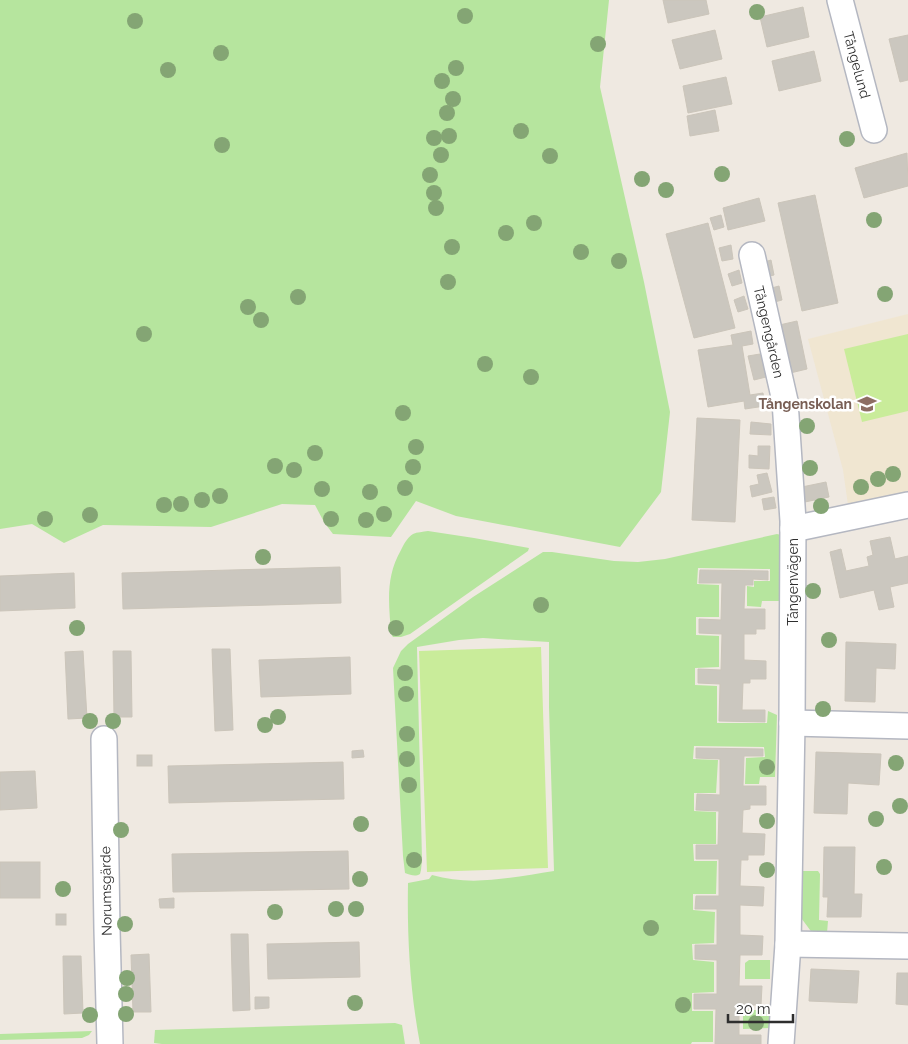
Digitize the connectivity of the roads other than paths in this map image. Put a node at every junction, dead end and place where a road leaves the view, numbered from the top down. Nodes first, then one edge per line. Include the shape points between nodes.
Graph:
1 (840, 0) edge
2 (874, 130) dead end
3 (752, 255) dead end
4 (908, 505) edge
5 (793, 529) junction
6 (792, 723) junction
7 (908, 726) edge
8 (104, 739) dead end
9 (788, 944) junction
10 (908, 946) edge
11 (110, 1044) edge
12 (780, 1044) edge

1 - 2 street, Tångelund
3 - 5 street, Tångengården via 784,401
4 - 5 street, Tångenvägen
5 - 6 street, Tångenvägen
6 - 7 street
6 - 9 street, Tångenvägen
8 - 11 street, Norumsgärde
9 - 10 street
9 - 12 street, Tångenvägen

